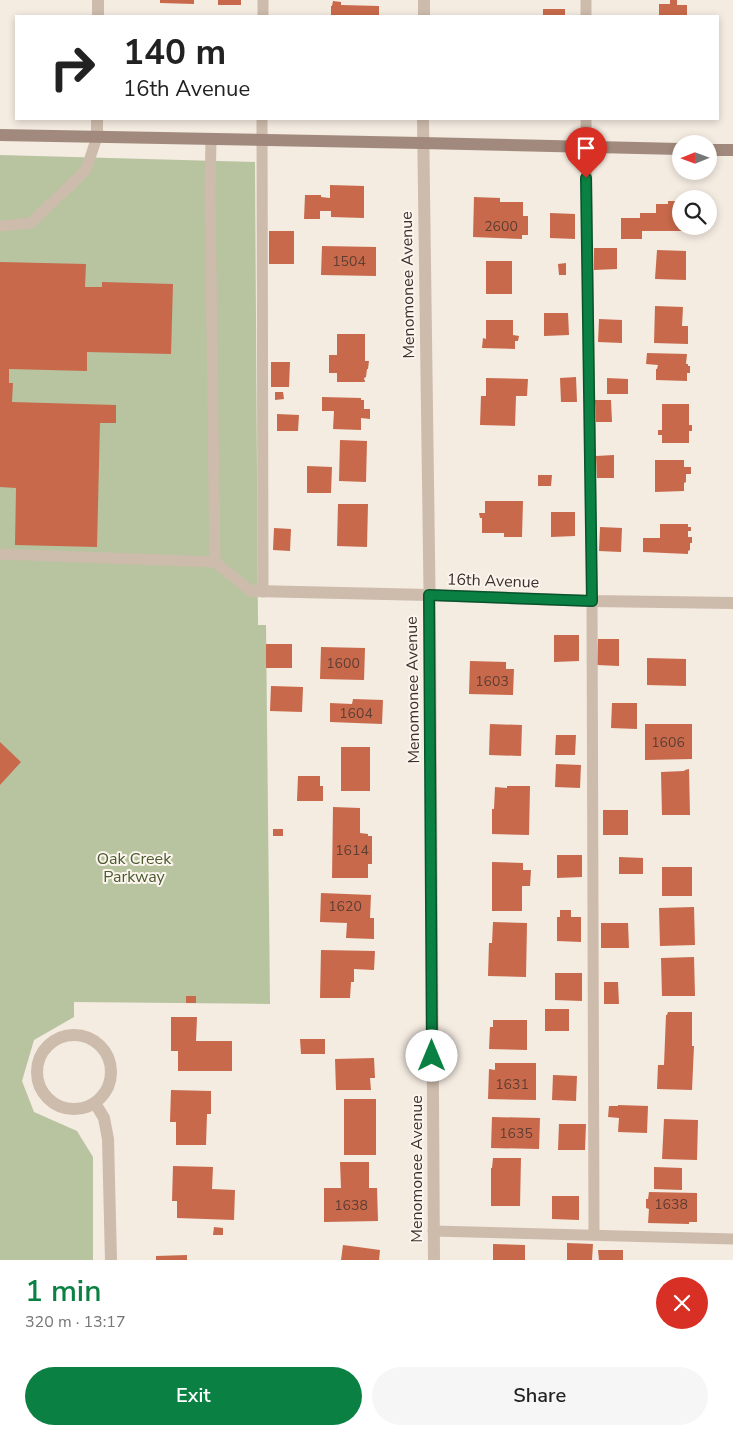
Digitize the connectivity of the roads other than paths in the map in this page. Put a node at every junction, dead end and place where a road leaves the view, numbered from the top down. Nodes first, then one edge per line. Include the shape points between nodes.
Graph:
1 (98, 0) edge
2 (263, 0) edge
3 (424, 0) edge
4 (586, 0) edge
5 (98, 15) edge
6 (263, 15) edge
7 (424, 15) edge
8 (586, 15) edge
9 (97, 120) edge
10 (262, 120) edge
11 (422, 120) edge
12 (586, 120) edge
13 (0, 135) edge
14 (97, 137) junction
15 (211, 140) junction
16 (262, 140) junction
17 (422, 143) junction
18 (585, 147) junction
19 (672, 149) edge
20 (718, 150) edge
21 (733, 150) edge
22 (0, 226) edge
23 (0, 554) edge
24 (215, 562) junction
25 (257, 592) junction
26 (429, 595) junction
27 (592, 601) junction
28 (733, 603) edge
29 (95, 1103) junction
30 (433, 1231) junction
31 (594, 1235) junction
32 (733, 1239) edge
33 (110, 1260) edge
34 (434, 1260) edge

1 - 5 street
2 - 6 lane
3 - 7 street
4 - 8 lane
9 - 14 street
10 - 16 lane
11 - 17 street, Menomonee Avenue
12 - 18 lane
13 - 14 street
14 - 15 street
14 - 22 lane via 86,170 31,223
15 - 16 street
15 - 24 lane
16 - 17 street
16 - 25 lane
17 - 18 street
17 - 26 street, Menomonee Avenue
18 - 19 street
18 - 27 lane
20 - 21 street
23 - 24 lane
24 - 25 lane
25 - 26 street, 16th Avenue
26 - 27 street, 16th Avenue
26 - 30 street, Menomonee Avenue
27 - 28 street, 16th Avenue
27 - 31 lane
29 - 29 street via 110,1082 108,1057 100,1046 78,1035 53,1041 44,1050 37,1074 45,1095 63,1108 85,1108
29 - 33 street via 104,1118 108,1139
30 - 31 lane
30 - 34 street, Menomonee Avenue
31 - 32 lane

